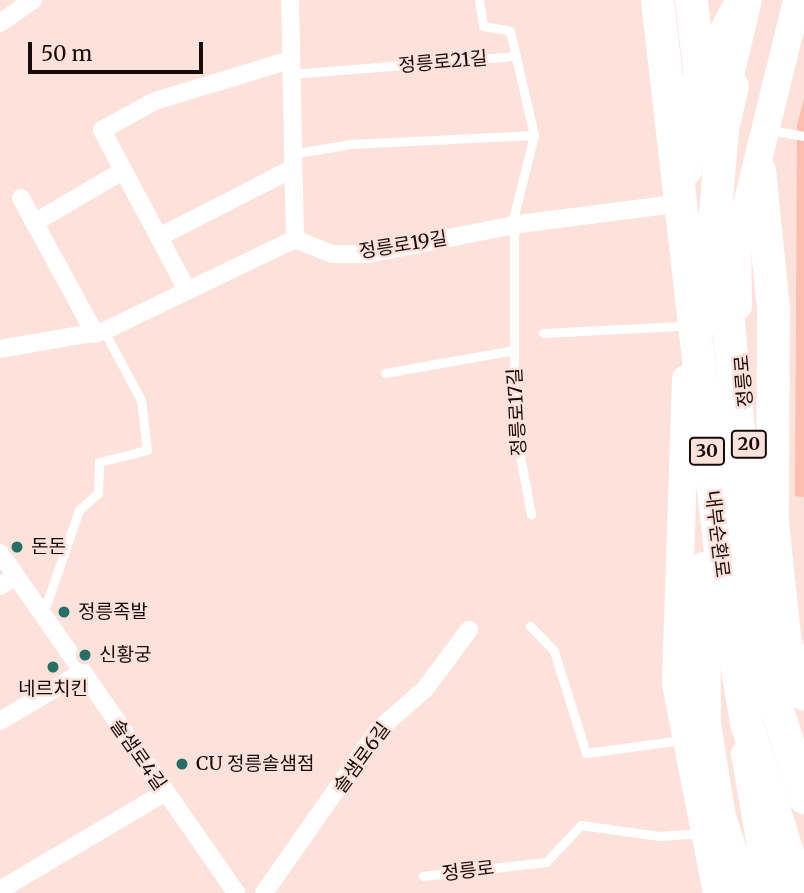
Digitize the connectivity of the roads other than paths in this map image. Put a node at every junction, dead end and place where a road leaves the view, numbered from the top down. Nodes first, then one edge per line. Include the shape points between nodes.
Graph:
1 (33, 0) edge
2 (290, 0) edge
3 (479, 0) edge
4 (657, 0) edge
5 (691, 0) edge
6 (740, 0) edge
7 (748, 0) edge
8 (797, 0) edge
9 (0, 23) edge
10 (516, 56) junction
11 (288, 68) junction
12 (732, 86) junction
13 (764, 129) junction
14 (534, 135) junction
15 (804, 136) edge
16 (291, 162) junction
17 (689, 168) junction
18 (124, 170) junction
19 (760, 170) junction
20 (20, 198) dead end
21 (683, 204) junction
22 (34, 223) junction
23 (517, 225) junction
24 (159, 237) junction
25 (295, 239) junction
26 (187, 290) junction
27 (680, 326) junction
28 (99, 332) junction
29 (543, 333) dead end
30 (0, 349) edge
31 (514, 350) junction
32 (385, 373) dead end
33 (531, 514) dead end
34 (0, 553) edge
35 (42, 616) junction
36 (530, 626) dead end
37 (469, 630) dead end
38 (81, 673) junction
39 (804, 694) edge
40 (0, 722) edge
41 (671, 742) junction
42 (164, 793) junction
43 (804, 797) edge
44 (703, 833) junction
45 (423, 876) dead end
46 (0, 890) edge
47 (236, 893) edge
48 (264, 893) edge
49 (717, 893) edge
50 (744, 893) edge
51 (769, 893) edge
52 (800, 893) edge

1 - 9 street
2 - 11 street
3 - 10 lane, 정릉로21길 via 483,26 507,28
4 - 52 highway, 내부순환로 / 30 via 729,617 746,722
5 - 43 highway, 내부순환로 / 30 via 759,650
6 - 17 main road via 696,81
7 - 12 main road
8 - 13 main road, 정릉로 / 20
10 - 11 lane, 정릉로21길
10 - 14 lane
11 - 16 street
11 - 18 street, 정릉로21길 via 155,101 102,130
12 - 17 main road
12 - 50 highway via 708,263 700,472 711,776
13 - 15 lane
13 - 19 main road, 정릉로 / 20
14 - 16 lane via 350,144
14 - 23 lane
16 - 24 street
16 - 25 street
17 - 21 main road
18 - 22 street
18 - 24 street, 정릉로21길
19 - 39 highway via 773,308 772,522 785,643
19 - 51 main road, 정릉로 / 20 via 737,245 756,533 742,737
20 - 22 street
21 - 23 street, 정릉로19길
21 - 27 main road
22 - 28 street
23 - 25 street, 정릉로19길 via 368,254 332,254
23 - 31 lane, 정릉로17길
24 - 26 street, 정릉로21길
25 - 26 street
26 - 28 street
27 - 29 lane
27 - 41 main road via 688,433 674,608
28 - 30 street
28 - 35 lane via 141,400 147,450 99,462 98,493 79,510
31 - 32 lane, 정릉로17길
31 - 33 lane, 정릉로17길 via 515,431
34 - 35 street, 솔샘로4길
35 - 38 street, 솔샘로4길
36 - 41 lane via 554,651 586,753
37 - 48 street, 솔샘로6길 via 425,689 379,730
38 - 40 street
38 - 42 street, 솔샘로4길
41 - 44 main road
42 - 46 street
42 - 47 street, 솔샘로4길
44 - 45 lane, 정릉로 via 653,836 581,825 545,862
44 - 49 main road

